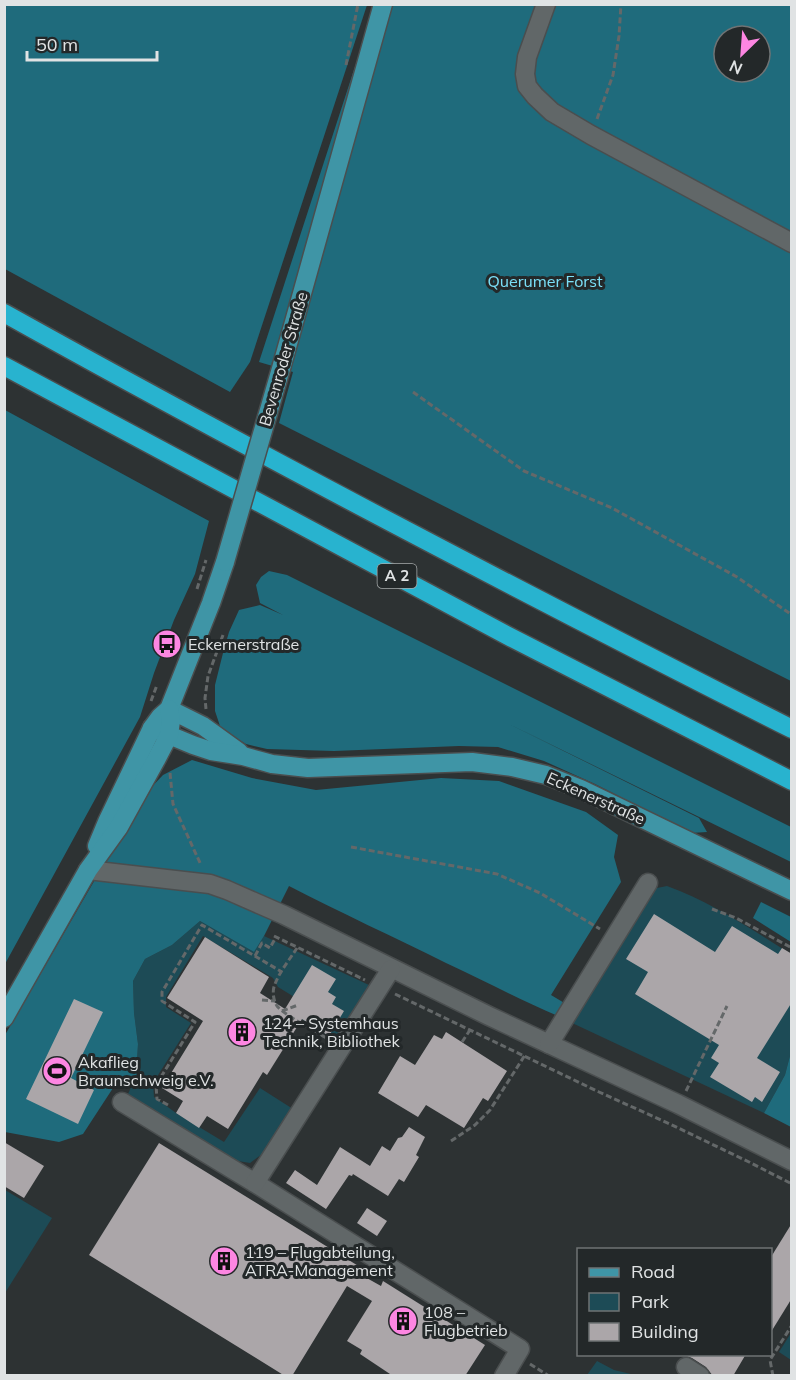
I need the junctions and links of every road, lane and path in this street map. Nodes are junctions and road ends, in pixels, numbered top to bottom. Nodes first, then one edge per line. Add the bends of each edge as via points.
1 (382, 4) edge
2 (546, 4) edge
3 (621, 4) edge
4 (591, 135) junction
5 (792, 243) edge
6 (4, 313) edge
7 (4, 366) edge
8 (413, 392) dead end
9 (792, 615) edge
10 (224, 634) dead end
11 (169, 709) junction
12 (206, 714) dead end
13 (792, 729) edge
14 (160, 731) junction
15 (243, 756) junction
16 (169, 767) dead end
17 (792, 781) edge
18 (351, 847) dead end
19 (88, 870) junction
20 (648, 883) dead end
21 (210, 884) junction
22 (792, 891) edge
23 (712, 909) dead end
24 (615, 938) junction
25 (297, 948) junction
26 (792, 948) edge
27 (255, 956) junction
28 (391, 969) junction
29 (282, 972) junction
30 (380, 986) junction
31 (262, 1000) dead end
32 (274, 1000) junction
33 (298, 1005) dead end
34 (727, 1006) dead end
35 (282, 1011) junction
36 (4, 1018) edge
37 (470, 1030) junction
38 (542, 1041) junction
39 (462, 1042) dead end
40 (342, 1047) junction
41 (524, 1056) junction
42 (122, 1102) dead end
43 (678, 1104) junction
44 (168, 1105) dead end
45 (451, 1142) dead end
46 (792, 1161) edge
47 (255, 1183) junction
48 (792, 1184) edge
49 (792, 1325) edge
50 (504, 1376) edge
51 (773, 1376) edge

1 - 11 main road, Bevenroder Straße, bridge via 225,562
2 - 4 lane via 527,57 528,86 552,112
3 - 4 path via 613,75
4 - 5 lane
6 - 13 highway, A 2 via 297,474
7 - 17 highway, A 2 via 512,638
8 - 9 path via 524,471 612,508 737,578
10 - 12 path via 208,676
11 - 14 main road via 160,717
11 - 15 main road, Eckenerstraße via 203,726
14 - 15 main road, Eckenerstraße via 211,751
14 - 19 main road via 107,822
15 - 22 main road, Eckenerstraße via 308,768 472,762 535,772 581,789
16 - 21 path via 173,804
18 - 24 path via 496,874 540,893
19 - 21 lane
19 - 36 main road
20 - 24 lane
21 - 28 lane via 274,910
23 - 26 path
24 - 38 lane
25 - 27 path via 275,936 270,948 262,943
25 - 29 path
25 - 30 path
27 - 29 path
27 - 44 path via 202,925 162,992 162,1001 195,1022 156,1085 157,1099
28 - 30 lane
28 - 38 lane
29 - 32 path via 273,986
30 - 37 path
30 - 40 lane
31 - 32 path
32 - 35 path
33 - 35 path
34 - 43 path
35 - 40 path
37 - 39 path
37 - 41 path
38 - 41 path
38 - 43 lane
40 - 47 lane
41 - 45 path via 490,1110
41 - 48 path
42 - 47 lane
43 - 46 lane
47 - 50 lane via 520,1349
49 - 51 path via 770,1360

